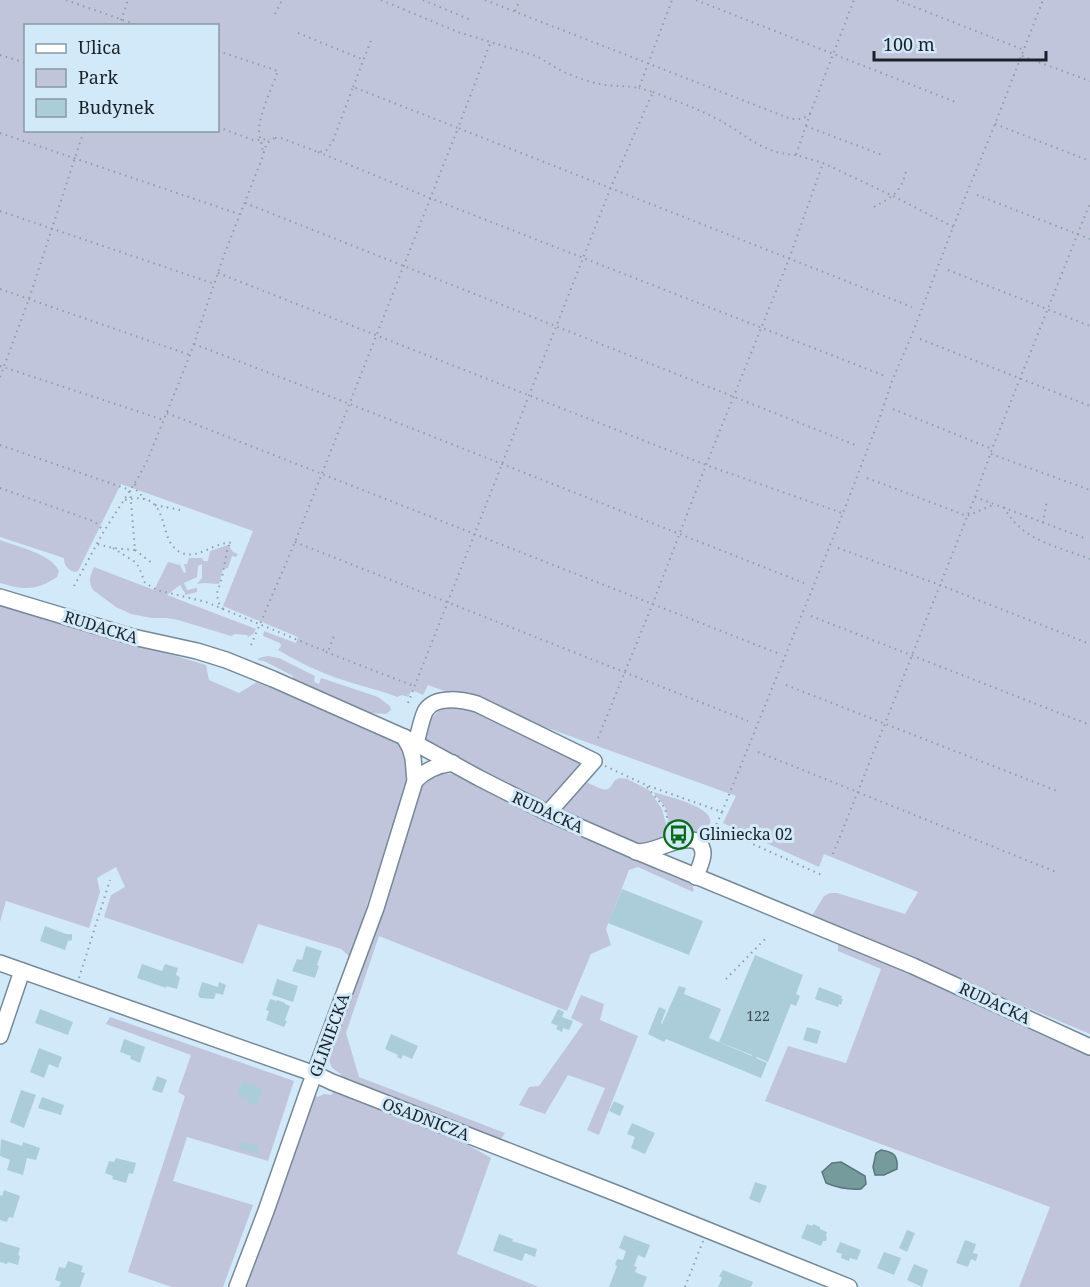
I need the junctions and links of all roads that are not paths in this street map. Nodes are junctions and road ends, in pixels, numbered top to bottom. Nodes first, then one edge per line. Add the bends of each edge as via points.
1 (0, 597) edge
2 (410, 740) junction
3 (453, 763) junction
4 (415, 781) junction
5 (548, 813) junction
6 (635, 851) junction
7 (696, 877) junction
8 (0, 963) edge
9 (22, 971) junction
10 (0, 1036) edge
11 (1090, 1047) edge
12 (315, 1074) junction
13 (237, 1287) edge
14 (849, 1287) edge

1 - 2 street, RUDACKA via 226,660
2 - 3 street, RUDACKA
2 - 4 street, GLINIECKA
2 - 5 street via 426,709 435,702 467,701 594,761
3 - 4 street via 431,769
3 - 5 street, RUDACKA
4 - 12 street, GLINIECKA via 376,908
5 - 6 street, RUDACKA
6 - 7 street, RUDACKA
6 - 7 street via 694,840 704,853
7 - 11 street, RUDACKA via 913,966
8 - 9 street, OSADNICZA
9 - 10 street
9 - 12 street, OSADNICZA
12 - 13 street, GLINIECKA
12 - 14 street, OSADNICZA

